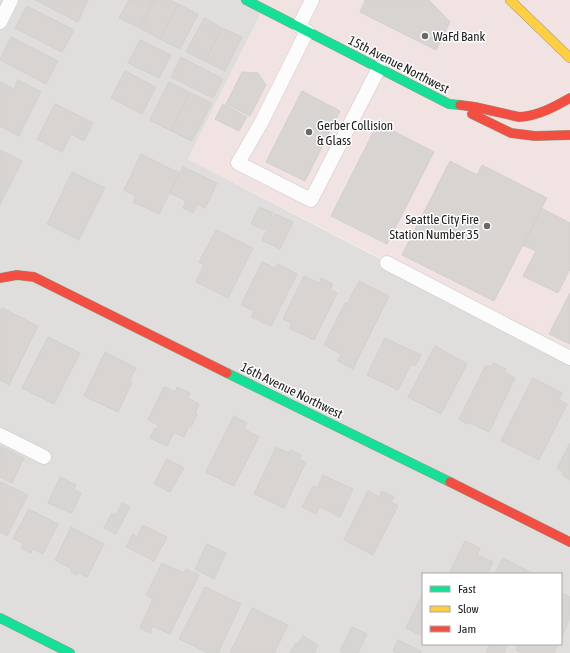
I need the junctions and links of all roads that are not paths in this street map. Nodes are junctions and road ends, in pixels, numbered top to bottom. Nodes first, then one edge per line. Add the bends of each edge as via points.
1 (11, 0) edge
2 (246, 0) edge
3 (312, 0) edge
4 (510, 0) edge
5 (0, 22) edge
6 (303, 29) junction
7 (570, 58) edge
8 (379, 68) junction
9 (570, 98) edge
10 (449, 104) junction
11 (570, 135) edge
12 (387, 263) dead end
13 (0, 278) edge
14 (570, 358) edge
15 (0, 435) edge
16 (44, 457) dead end
17 (570, 542) edge
18 (0, 618) edge
19 (70, 653) edge

1 - 5 lane
2 - 6 street, 15th Avenue Northwest
3 - 6 lane
4 - 7 street
6 - 8 street, 15th Avenue Northwest
6 - 8 lane via 261,123 238,163 311,200
8 - 10 street, 15th Avenue Northwest
9 - 10 street, 15th Avenue Northwest via 543,112 525,117
10 - 11 street via 511,133 536,136
12 - 14 lane
13 - 17 street, 16th Avenue Northwest via 20,274 34,277
15 - 16 lane
18 - 19 street

